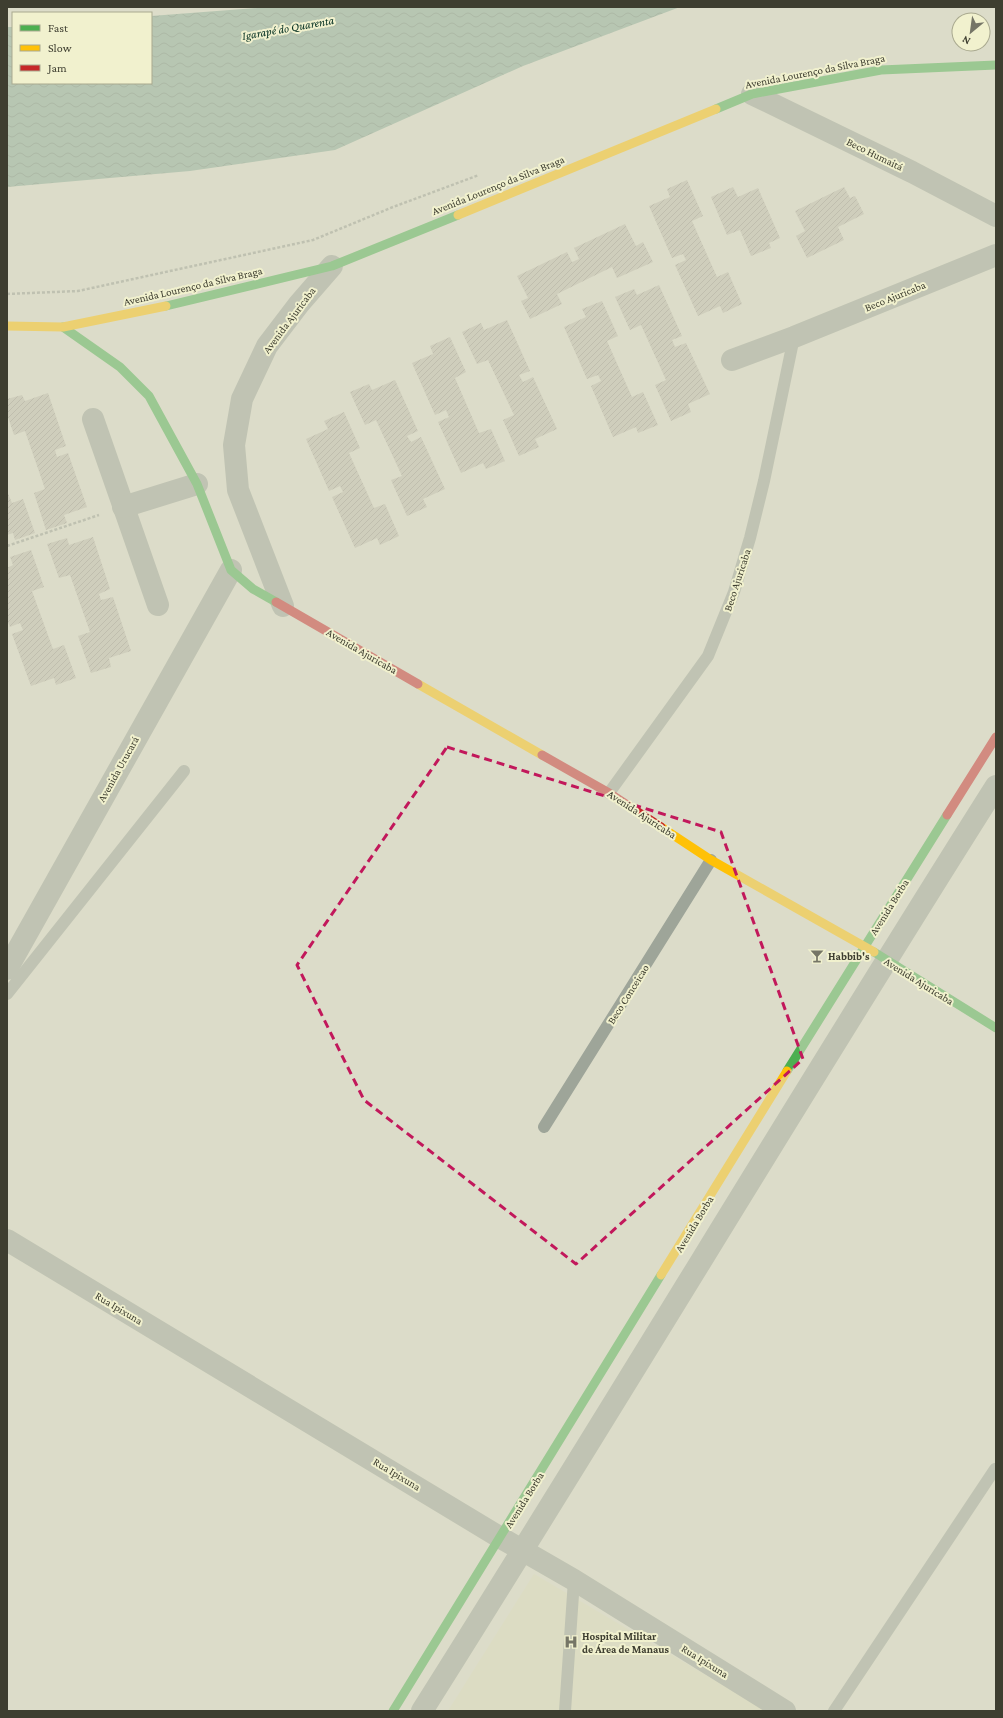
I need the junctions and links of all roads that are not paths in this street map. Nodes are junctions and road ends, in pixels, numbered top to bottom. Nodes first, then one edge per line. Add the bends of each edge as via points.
1 (996, 64) edge
2 (752, 94) junction
3 (996, 216) edge
4 (996, 255) edge
5 (332, 266) junction
6 (7, 326) edge
7 (63, 327) junction
8 (794, 337) junction
9 (732, 360) dead end
10 (94, 419) dead end
11 (197, 484) junction
12 (124, 507) junction
13 (231, 570) junction
14 (158, 605) dead end
15 (283, 606) junction
16 (996, 737) edge
17 (184, 771) dead end
18 (996, 786) edge
19 (609, 792) junction
20 (711, 860) junction
21 (864, 946) junction
22 (885, 960) junction
23 (7, 969) edge
24 (7, 994) edge
25 (996, 1028) edge
26 (544, 1127) dead end
27 (7, 1240) edge
28 (995, 1469) dead end
29 (501, 1538) junction
30 (524, 1551) junction
31 (574, 1580) junction
32 (773, 1708) edge
33 (393, 1711) edge
34 (422, 1711) edge
35 (565, 1711) edge
36 (834, 1711) edge

1 - 2 street, Avenida Lourenço da Silva Braga via 881,70
2 - 3 street, Beco Humaitá
2 - 5 street, Avenida Lourenço da Silva Braga
4 - 8 street, Beco Ajuricaba
5 - 7 street, Avenida Lourenço da Silva Braga via 171,305
5 - 15 street, Avenida Ajuricaba via 267,346 242,398 234,445 238,490
6 - 7 street, Avenida Lourenço da Silva Braga
7 - 11 street, Avenida Ajuricaba via 120,367 149,396
8 - 9 street, Beco Ajuricaba
8 - 19 lane, Beco Ajuricaba via 750,538 734,592 708,656
10 - 12 street
11 - 12 street
11 - 13 street, Avenida Ajuricaba
12 - 14 street
13 - 15 street, Avenida Ajuricaba via 253,589
13 - 23 street, Avenida Urucará
15 - 19 street, Avenida Ajuricaba
16 - 21 street, Avenida Borba
17 - 24 lane
18 - 22 street
19 - 20 street, Avenida Ajuricaba
20 - 21 street, Avenida Ajuricaba
20 - 26 lane, Beco Conceicao
21 - 22 street, Avenida Ajuricaba
21 - 29 street, Avenida Borba
22 - 25 street, Avenida Ajuricaba
22 - 30 street
27 - 29 street, Rua Ipixuna
28 - 36 lane
29 - 30 street, Rua Ipixuna
29 - 33 street, Avenida Borba
30 - 31 street, Rua Ipixuna
30 - 34 street
31 - 32 street, Rua Ipixuna
31 - 35 lane

